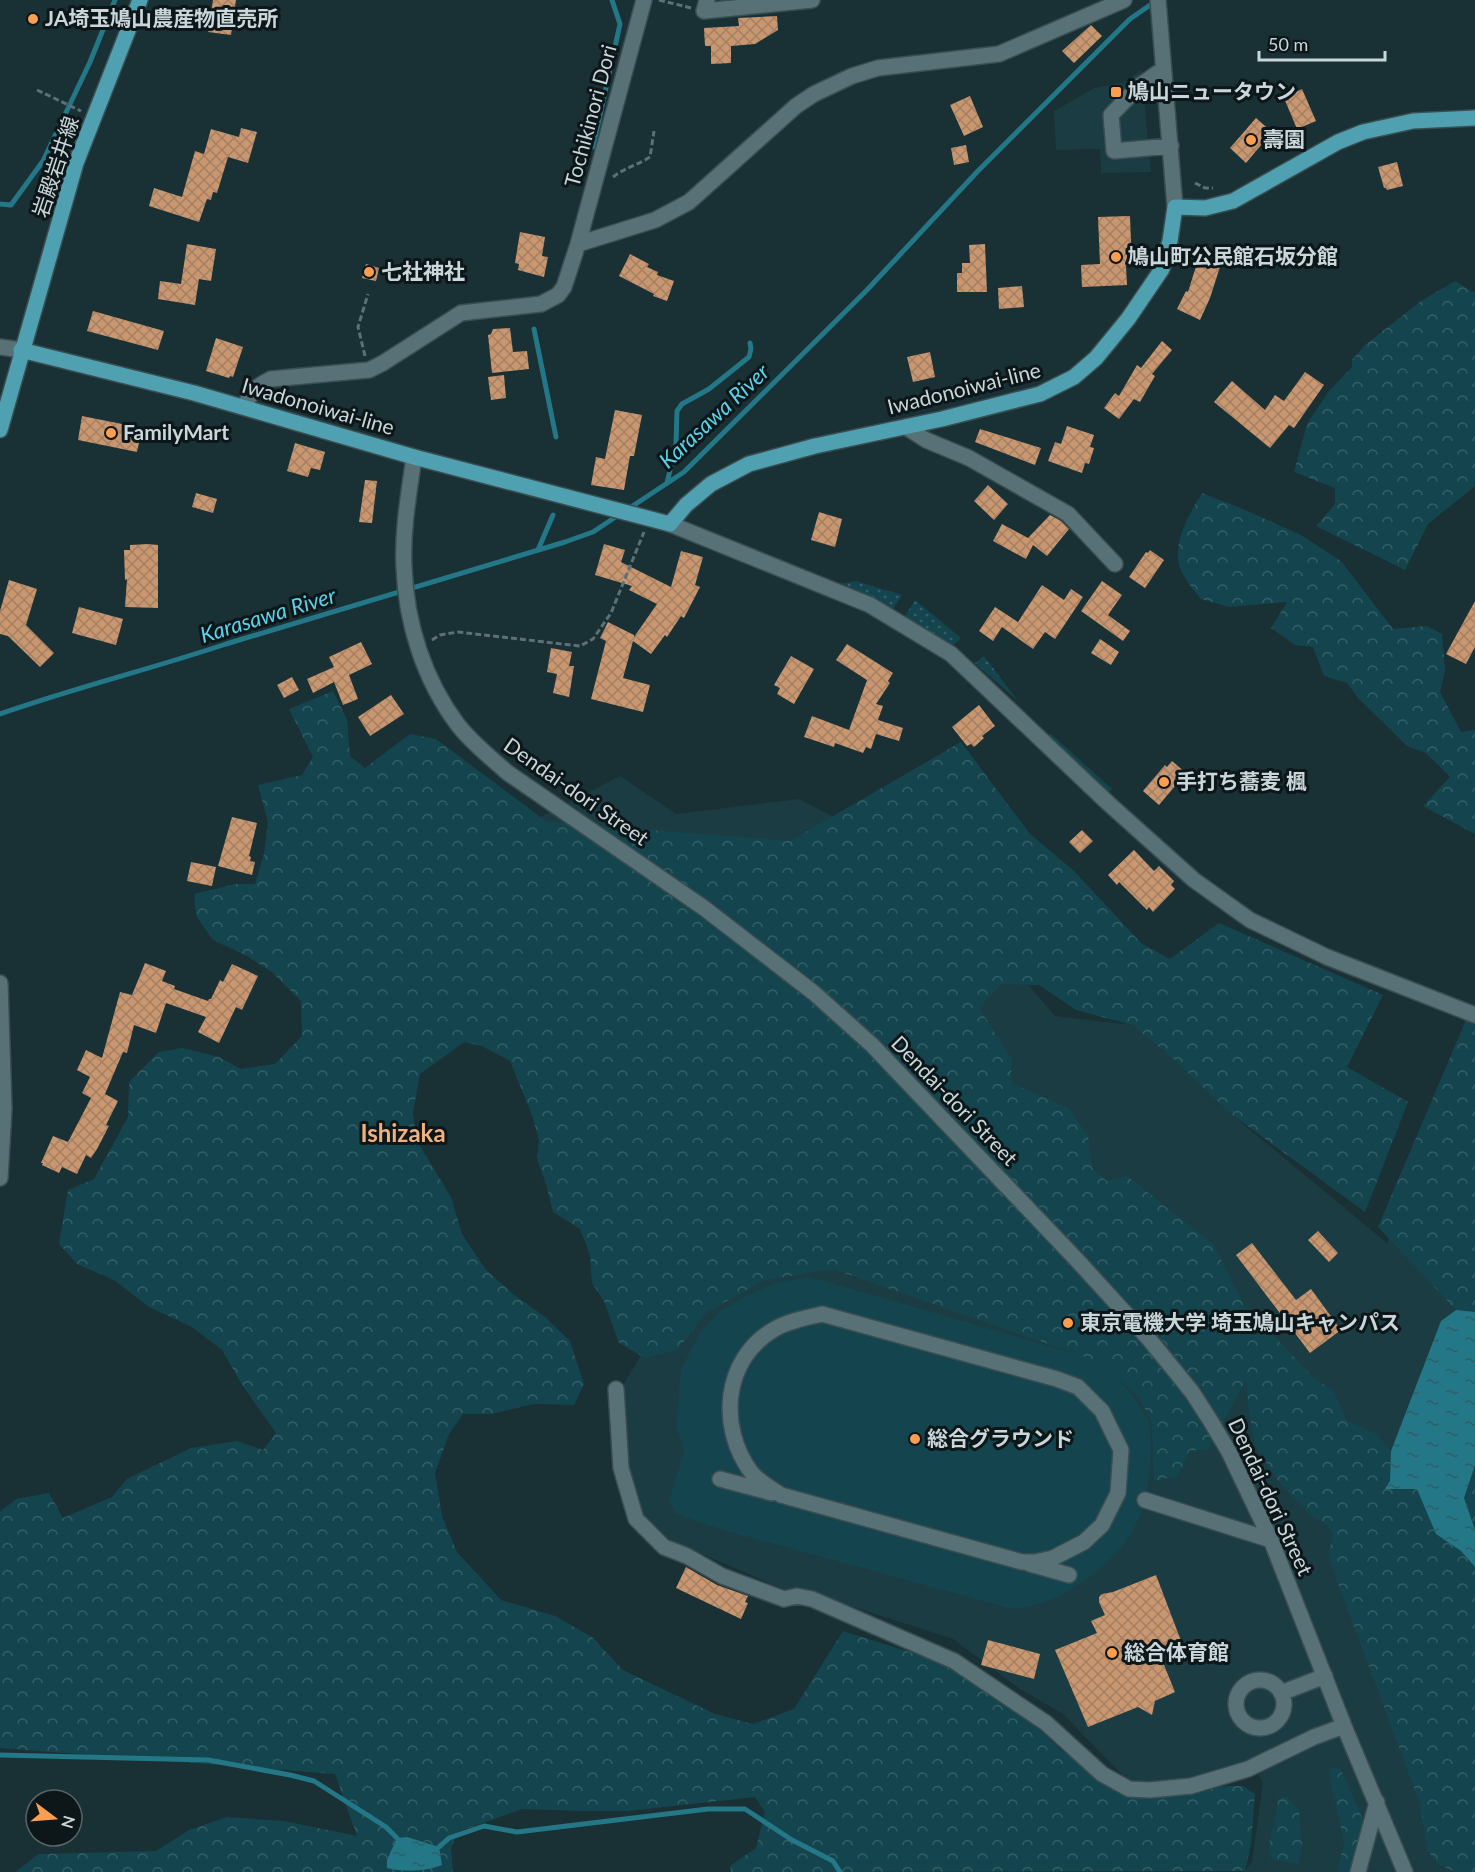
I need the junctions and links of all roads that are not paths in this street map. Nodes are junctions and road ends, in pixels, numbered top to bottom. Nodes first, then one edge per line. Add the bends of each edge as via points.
1 (140, 0) edge
2 (644, 0) edge
3 (812, 0) edge
4 (1124, 0) edge
5 (1158, 0) edge
6 (790, 1) edge
7 (705, 6) edge
8 (1163, 69) junction
9 (1475, 118) edge
10 (1171, 146) junction
11 (1175, 207) junction
12 (578, 244) junction
13 (0, 347) edge
14 (21, 350) junction
15 (244, 407) junction
16 (906, 427) junction
17 (0, 430) edge
18 (414, 457) junction
19 (670, 524) junction
20 (1115, 564) dead end
21 (0, 983) edge
22 (1475, 1015) edge
23 (0, 1178) edge
24 (616, 1389) dead end
25 (720, 1479) dead end
26 (781, 1495) junction
27 (1145, 1500) dead end
28 (1271, 1540) junction
29 (1022, 1562) junction
30 (1069, 1575) dead end
31 (1325, 1676) junction
32 (1281, 1693) dead end
33 (1344, 1726) junction
34 (1377, 1802) junction
35 (1358, 1872) edge
36 (1405, 1872) edge

1 - 14 main road, 岩殿岩井線 via 76,163
2 - 12 street, Tochikinori Dori
3 - 6 street
4 - 12 street via 999,54 878,68 852,75 796,106 689,202 654,220
5 - 8 street
6 - 7 street
8 - 10 street
8 - 10 street via 1139,86 1111,116 1114,151
9 - 11 main road via 1413,121 1364,132 1338,142 1233,201 1205,208
10 - 11 street
11 - 16 main road, Iwadonoiwai-line via 1162,269 1128,319 1085,368 1040,394
12 - 15 street, Tochikinori Dori via 564,287 541,304 461,313 369,370 271,379 257,386
13 - 14 street
14 - 15 main road, Iwadonoiwai-line
14 - 17 main road, 岩殿岩井線
15 - 18 main road, Iwadonoiwai-line
16 - 19 main road, Iwadonoiwai-line via 749,464 711,484
16 - 20 street via 1068,514
18 - 19 main road, Iwadonoiwai-line
18 - 28 street, Dendai-dori Street via 404,566 408,609 436,691 459,726 482,750 539,795 704,908 814,993 872,1045 1149,1339 1192,1392 1229,1452
19 - 22 street via 870,605 951,654 1194,880 1250,920 1327,957
21 - 23 street via 4,1109
24 - 33 street via 621,1468 636,1519 664,1547 760,1591 784,1599 812,1599 954,1661 1046,1722 1102,1774 1129,1789 1191,1786 1248,1769
25 - 26 street
26 - 29 street
26 - 29 street via 752,1474 734,1439 730,1419 729,1395 739,1369 756,1342 774,1329 822,1314 1057,1379 1078,1388 1102,1411 1121,1450 1118,1494 1102,1525 1084,1542 1053,1558
27 - 28 street
28 - 31 street, Dendai-dori Street
29 - 30 street
31 - 32 street
31 - 33 street, Dendai-dori Street
33 - 34 street, Dendai-dori Street
34 - 35 street
34 - 36 street, Dendai-dori Street

